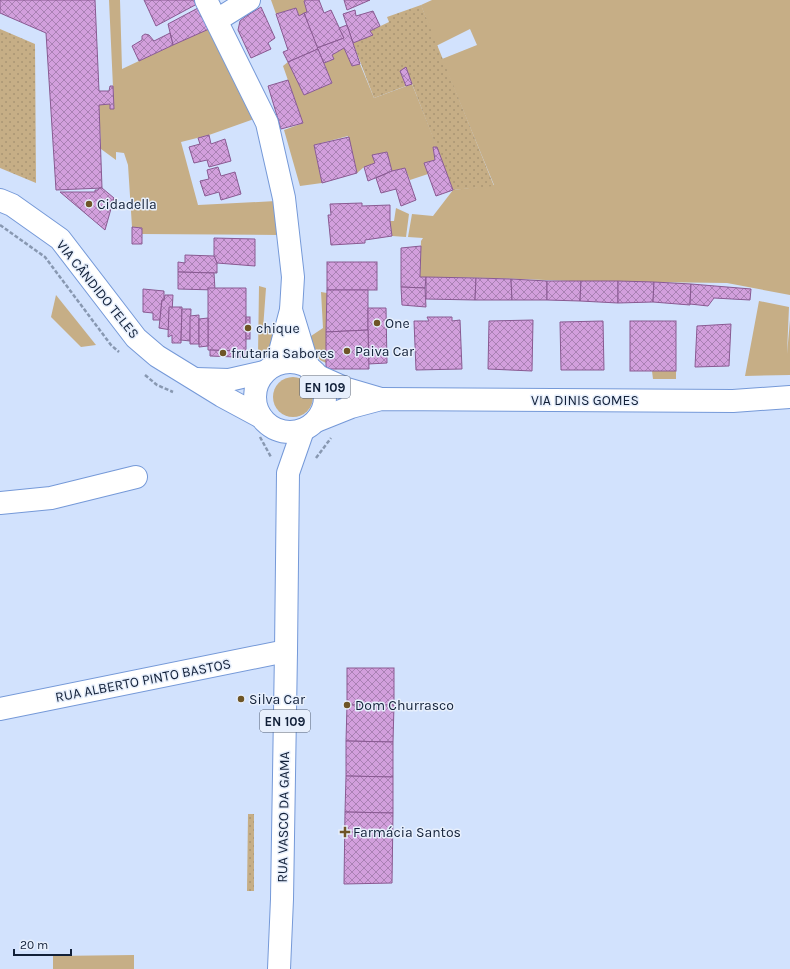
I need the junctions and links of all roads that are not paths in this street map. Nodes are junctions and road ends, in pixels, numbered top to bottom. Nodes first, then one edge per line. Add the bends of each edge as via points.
1 (206, 0) edge
2 (249, 0) edge
3 (217, 20) junction
4 (0, 200) edge
5 (291, 310) junction
6 (271, 368) junction
7 (314, 371) junction
8 (196, 379) junction
9 (790, 397) edge
10 (381, 399) junction
11 (267, 422) junction
12 (310, 425) junction
13 (288, 473) junction
14 (136, 477) dead end
15 (0, 503) edge
16 (286, 651) junction
17 (0, 709) edge
18 (279, 969) edge

1 - 3 main road, EN 109
2 - 3 main road
3 - 5 main road, EN 109 via 267,123 284,198 293,277
4 - 8 main road, VIA CÂNDIDO TELES via 12,205 60,239 136,338 157,356
5 - 6 main road, EN 109
5 - 7 main road, EN 109
6 - 7 main road, EN 109 via 288,361 298,362
6 - 8 main road via 229,380
6 - 11 main road, EN 109 via 258,383 255,394 256,406
7 - 10 main road, VIA DINIS GOMES via 346,389
7 - 12 main road, EN 109 via 325,387 326,400 323,411
8 - 11 main road, VIA CÂNDIDO TELES
9 - 10 main road, VIA DINIS GOMES via 733,401
10 - 12 main road, VIA DINIS GOMES via 351,407
11 - 12 main road via 282,432 293,432
11 - 13 main road, RUA VASCO DA GAMA / EN 109
12 - 13 main road, RUA VASCO DA GAMA / EN 109
13 - 16 main road, RUA VASCO DA GAMA / EN 109
14 - 15 main road via 51,498
16 - 17 main road, RUA ALBERTO PINTO BASTOS
16 - 18 main road, RUA VASCO DA GAMA / EN 109

